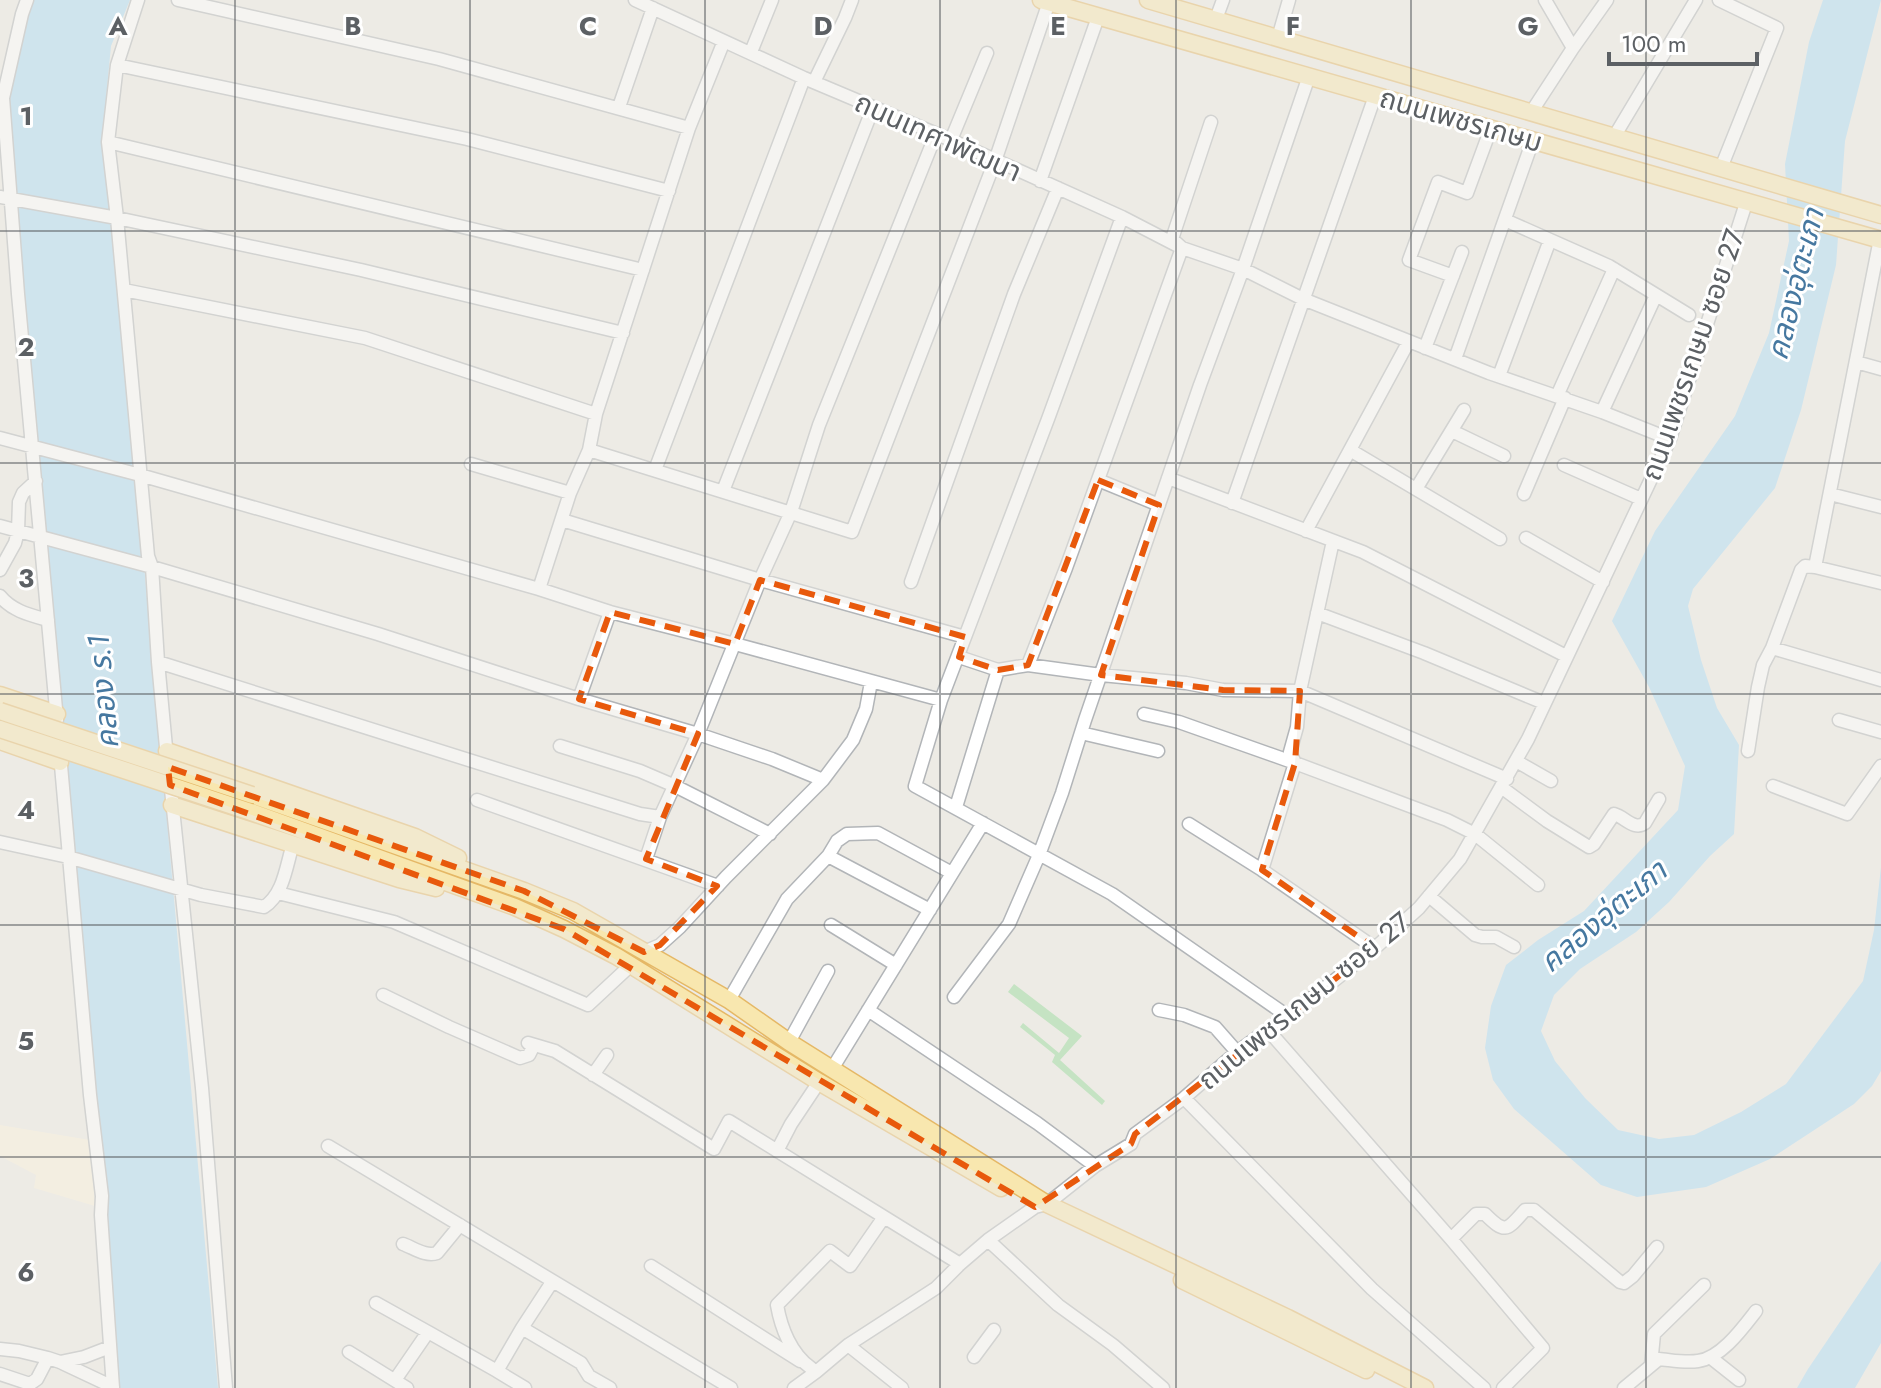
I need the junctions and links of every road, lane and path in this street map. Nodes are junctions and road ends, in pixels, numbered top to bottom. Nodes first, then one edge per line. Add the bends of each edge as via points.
1 (27, 0) edge
2 (138, 0) edge
3 (178, 0) edge
4 (635, 0) edge
5 (772, 0) edge
6 (852, 0) edge
7 (1148, 0) edge
8 (1223, 0) edge
9 (1289, 0) edge
10 (1545, 0) edge
11 (1607, 0) edge
12 (1696, 0) edge
13 (1719, 0) edge
14 (1045, 1) edge
15 (653, 8) junction
16 (1098, 17) junction
17 (1216, 19) junction
18 (1278, 38) junction
19 (724, 41) junction
20 (1573, 48) junction
21 (751, 52) junction
22 (987, 53) dead end
23 (1366, 63) junction
24 (117, 65) junction
25 (1408, 75) junction
26 (1309, 76) junction
27 (809, 80) junction
28 (1356, 90) junction
29 (1375, 96) junction
30 (1399, 103) junction
31 (619, 107) junction
32 (873, 108) junction
33 (1532, 111) junction
34 (2, 122) edge
35 (1211, 122) dead end
36 (689, 128) junction
37 (1491, 128) junction
38 (936, 134) junction
39 (1614, 137) junction
40 (951, 140) junction
41 (1533, 140) junction
42 (108, 142) junction
43 (995, 161) junction
44 (1721, 168) junction
45 (1040, 181) junction
46 (1058, 188) junction
47 (669, 191) junction
48 (5, 198) edge
49 (1751, 202) junction
50 (1881, 215) edge
51 (1122, 217) junction
52 (111, 218) junction
53 (1505, 220) junction
54 (1550, 240) junction
55 (1881, 240) edge
56 (1182, 248) junction
57 (1462, 252) dead end
58 (1243, 269) junction
59 (1614, 269) junction
60 (643, 270) junction
61 (1453, 276) junction
62 (124, 290) junction
63 (1656, 295) junction
64 (1303, 299) junction
65 (1689, 315) dead end
66 (623, 333) junction
67 (1409, 341) junction
68 (1425, 348) junction
69 (1455, 359) junction
70 (1856, 362) junction
71 (1881, 369) edge
72 (1499, 376) junction
73 (1561, 397) junction
74 (1464, 410) dead end
75 (1602, 412) junction
76 (596, 414) junction
77 (1452, 431) junction
78 (0, 438) edge
79 (1670, 439) junction
80 (37, 447) junction
81 (589, 450) junction
82 (1350, 450) junction
83 (1504, 456) dead end
84 (471, 464) dead end
85 (1564, 465) dead end
86 (655, 470) junction
87 (136, 474) junction
88 (1168, 478) junction
89 (1098, 480) junction
90 (36, 481) junction
91 (1416, 489) junction
92 (723, 491) junction
93 (570, 493) junction
94 (1524, 494) dead end
95 (1830, 494) junction
96 (1641, 499) junction
97 (1232, 503) junction
98 (1159, 505) junction
99 (1881, 507) edge
100 (791, 512) junction
101 (562, 520) junction
102 (0, 526) edge
103 (18, 531) junction
104 (1306, 531) junction
105 (41, 538) junction
106 (1526, 538) dead end
107 (1500, 539) dead end
108 (1333, 541) junction
109 (152, 567) junction
110 (1815, 567) junction
111 (0, 570) edge
112 (760, 580) junction
113 (911, 582) dead end
114 (1603, 582) junction
115 (1881, 583) edge
116 (539, 589) junction
117 (0, 596) edge
118 (610, 612) junction
119 (1317, 613) junction
120 (48, 620) junction
121 (965, 637) junction
122 (735, 644) junction
123 (1772, 648) junction
124 (1566, 656) junction
125 (959, 657) junction
126 (158, 662) junction
127 (1028, 665) junction
128 (998, 670) junction
129 (1101, 675) junction
130 (1881, 680) edge
131 (871, 682) junction
132 (1300, 691) junction
133 (0, 695) edge
134 (579, 699) junction
135 (941, 700) junction
136 (1544, 703) junction
137 (0, 711) edge
138 (57, 714) junction
139 (1144, 714) dead end
140 (1839, 720) dead end
141 (0, 729) edge
142 (1881, 732) edge
143 (1081, 733) junction
144 (698, 734) junction
145 (0, 741) edge
146 (560, 746) dead end
147 (167, 751) junction
148 (1158, 751) dead end
149 (1748, 751) dead end
150 (1516, 761) junction
151 (60, 762) junction
152 (1295, 763) junction
153 (1881, 766) edge
154 (823, 780) junction
155 (1551, 781) dead end
156 (1504, 783) junction
157 (675, 786) junction
158 (1773, 786) dead end
159 (1659, 799) dead end
160 (477, 800) dead end
161 (252, 803) junction
162 (172, 805) junction
163 (956, 807) junction
164 (660, 817) junction
165 (983, 823) junction
166 (1189, 824) dead end
167 (770, 834) junction
168 (1475, 834) junction
169 (0, 842) edge
170 (293, 844) junction
171 (1039, 855) junction
172 (828, 856) junction
173 (68, 857) junction
174 (646, 859) junction
175 (1262, 870) junction
176 (952, 873) junction
177 (1538, 885) dead end
178 (718, 886) junction
179 (181, 889) junction
180 (524, 891) junction
181 (278, 893) junction
182 (1429, 896) junction
183 (515, 907) junction
184 (930, 910) junction
185 (831, 925) dead end
186 (1514, 947) dead end
187 (1375, 948) junction
188 (644, 952) junction
189 (631, 965) junction
190 (896, 965) junction
191 (828, 971) dead end
192 (383, 995) dead end
193 (954, 997) dead end
194 (729, 1000) junction
195 (868, 1010) junction
196 (1159, 1010) dead end
197 (1286, 1015) junction
198 (1268, 1030) junction
199 (789, 1042) junction
200 (1237, 1052) junction
201 (607, 1055) dead end
202 (832, 1069) junction
203 (593, 1075) junction
204 (819, 1082) junction
205 (1184, 1098) junction
206 (328, 1146) dead end
207 (777, 1151) junction
208 (1095, 1166) junction
209 (1041, 1206) junction
210 (884, 1217) junction
211 (460, 1225) junction
212 (1451, 1239) junction
213 (988, 1240) junction
214 (403, 1244) dead end
215 (1657, 1247) dead end
216 (960, 1264) junction
217 (651, 1266) dead end
218 (552, 1282) junction
219 (1704, 1285) dead end
220 (376, 1303) dead end
221 (1756, 1311) dead end
222 (522, 1328) junction
223 (994, 1330) dead end
224 (428, 1332) junction
225 (848, 1345) junction
226 (110, 1347) junction
227 (0, 1349) edge
228 (349, 1352) dead end
229 (974, 1357) dead end
230 (1710, 1357) junction
231 (54, 1360) junction
232 (1651, 1365) junction
233 (814, 1370) junction
234 (497, 1371) junction
235 (0, 1374) edge
236 (395, 1380) junction
237 (1739, 1380) dead end
238 (113, 1388) edge
239 (226, 1388) edge
240 (407, 1388) edge
241 (525, 1388) edge
242 (610, 1388) edge
243 (731, 1388) edge
244 (794, 1388) edge
245 (902, 1388) edge
246 (1163, 1388) edge
247 (1404, 1388) edge
248 (1425, 1388) edge
249 (1484, 1388) edge
250 (1503, 1388) edge
251 (1624, 1388) edge

1 - 34 street
2 - 24 street
3 - 31 street via 439,59
4 - 15 street, ถนนเทศาพัฒนา
5 - 21 street
6 - 27 street
7 - 17 main road, ถนนเพชรเกษม
8 - 17 street
9 - 18 street
10 - 20 street
11 - 20 street
12 - 39 street
13 - 44 street via 1777,28
14 - 16 main road, ถนนเพชรเกษม
14 - 43 street
15 - 19 street, ถนนเทศาพัฒนา
15 - 31 street
16 - 26 main road, ถนนเพชรเกษม
16 - 45 street
17 - 18 main road, ถนนเพชรเกษม
18 - 23 main road, ถนนเพชรเกษม
19 - 21 street, ถนนเทศาพัฒนา
19 - 36 street
20 - 33 street
21 - 27 street, ถนนเทศาพัฒนา
22 - 40 street
23 - 25 main road, ถนนเพชรเกษม
23 - 28 main road via 1374,75 1367,87
24 - 42 street
24 - 47 street via 467,139
25 - 30 main road via 1392,87
25 - 33 main road, ถนนเพชรเกษม
26 - 28 main road, ถนนเพชรเกษม
26 - 58 street
27 - 32 street, ถนนเทศาพัฒนา
27 - 86 street
28 - 29 main road, ถนนเพชรเกษม
29 - 30 main road, ถนนเพชรเกษม
29 - 64 street
30 - 37 main road, ถนนเพชรเกษม
31 - 36 street
32 - 38 street, ถนนเทศาพัฒนา
32 - 92 street
33 - 39 main road, ถนนเพชรเกษม
34 - 48 street
35 - 56 street via 1172,239
36 - 47 street
37 - 41 main road, ถนนเพชรเกษม
37 - 61 street via 1467,193 1438,182 1409,260
38 - 40 street, ถนนเทศาพัฒนา
38 - 100 street via 819,425
39 - 44 main road, ถนนเพชรเกษม
40 - 43 street, ถนนเทศาพัฒนา
41 - 49 main road, ถนนเพชรเกษม
41 - 53 street
42 - 52 street
42 - 60 street
43 - 45 street, ถนนเทศาพัฒนา
43 - 100 street via 852,532
44 - 50 main road, ถนนเพชรเกษม
45 - 46 street, ถนนเทศาพัฒนา
46 - 51 street, ถนนเทศาพัฒนา
46 - 113 street via 1014,294
47 - 60 street
48 - 52 street
48 - 80 street
49 - 55 main road, ถนนเพชรเกษม
49 - 79 street, ถนนเพชรเกษม ซอย 27
51 - 56 street, ถนนเทศาพัฒนา
51 - 121 street
52 - 62 street
52 - 66 street via 361,270
53 - 54 street
53 - 69 street
54 - 59 street
54 - 72 street
55 - 70 street
56 - 58 street, ถนนเทศาพัฒนา
56 - 89 street
57 - 61 street
58 - 64 street, ถนนเทศาพัฒนา
58 - 88 street
59 - 63 street
59 - 73 street
60 - 66 street
61 - 68 street
62 - 76 street via 365,338
62 - 87 street
63 - 65 street
63 - 75 street
64 - 67 street, ถนนเทศาพัฒนา
64 - 97 street
66 - 76 street
67 - 68 street, ถนนเทศาพัฒนา
67 - 82 street
68 - 69 street, ถนนเทศาพัฒนา
69 - 72 street, ถนนเทศาพัฒนา
70 - 71 street
70 - 95 street
72 - 73 street, ถนนเทศาพัฒนา
73 - 75 street, ถนนเทศาพัฒนา
73 - 94 street
74 - 77 street
75 - 79 street, ถนนเทศาพัฒนา
76 - 81 street
77 - 83 street
77 - 91 street
78 - 80 street
79 - 96 street, ถนนเพชรเกษม ซอย 27
80 - 87 street
80 - 90 street
81 - 86 street
81 - 93 street
82 - 91 street
82 - 104 street
84 - 93 street
85 - 96 street
86 - 92 street
87 - 109 street
87 - 116 street
88 - 97 street
88 - 98 street
89 - 98 street
89 - 127 street
90 - 103 street via 19,502
90 - 105 street
91 - 107 street
92 - 100 street
93 - 101 street
95 - 99 street
95 - 110 street
96 - 114 street, ถนนเพชรเกษม ซอย 27
97 - 104 street
98 - 129 street
100 - 112 street
101 - 112 street
101 - 116 street
102 - 103 street
103 - 105 street
103 - 111 street
104 - 108 street
105 - 109 street
105 - 120 street
106 - 114 street
108 - 119 street
108 - 124 street
109 - 126 street
109 - 134 street
110 - 115 street
110 - 123 street via 1801,570
112 - 121 street
112 - 122 street
114 - 124 street, ถนนเพชรเกษม ซอย 27
116 - 118 street
117 - 120 street via 21,612
118 - 122 street
118 - 134 street
119 - 132 street
119 - 136 street
120 - 138 street
121 - 125 street
122 - 131 street
122 - 144 street
123 - 130 street
123 - 149 street via 1763,665
124 - 136 street, ถนนเพชรเกษม ซอย 27
125 - 128 street
125 - 135 street
126 - 147 street
126 - 164 street
127 - 128 street
127 - 129 street
128 - 163 street
129 - 132 street via 1223,690
129 - 143 street
131 - 135 street
131 - 154 street via 853,740
132 - 152 street via 1290,752
132 - 156 street
133 - 138 main road
134 - 144 street
135 - 163 street via 915,786
136 - 150 street, ถนนเพชรเกษม ซอย 27
137 - 161 main road, bridge
138 - 151 street
139 - 152 street
140 - 142 street
141 - 161 main road, bridge
143 - 148 street
143 - 171 street
144 - 154 street
144 - 157 street
145 - 151 main road
146 - 157 street
147 - 162 street
147 - 180 main road via 415,837
150 - 155 street
150 - 156 street, ถนนเพชรเกษม ซอย 27
151 - 173 street
152 - 168 street
152 - 175 street
153 - 158 street via 1847,814
154 - 167 street
156 - 159 street via 1547,821 1589,847 1614,814 1641,826
156 - 168 street, ถนนเพชรเกษม ซอย 27
157 - 164 street
157 - 167 street
160 - 174 street
161 - 180 main road
161 - 183 main road
162 - 170 main road
162 - 179 street
163 - 165 street
164 - 174 street
165 - 171 street
165 - 176 street
166 - 175 street
167 - 178 street
168 - 177 street
168 - 182 street, ถนนเพชรเกษม ซอย 27
169 - 173 street
170 - 181 street
170 - 183 main road via 399,879
171 - 193 street via 1009,924
171 - 197 street via 1112,894
172 - 176 street via 847,834 878,833
172 - 184 street
172 - 194 street via 787,899
173 - 179 street
173 - 226 street via 102,1196
174 - 178 street
175 - 187 street
176 - 184 street
178 - 188 street via 660,945
179 - 181 street via 264,907
179 - 239 street
180 - 188 main road via 573,911
181 - 189 street via 394,922 588,1005
182 - 186 street via 1475,935 1496,937
182 - 187 street, ถนนเพชรเกษม ซอย 27
183 - 189 main road
184 - 190 street
185 - 190 street
187 - 197 street, ถนนเพชรเกษม ซอย 27
188 - 194 main road
189 - 204 main road
190 - 195 street
191 - 199 street
192 - 203 street via 520,1058 529,1055 531,1044 555,1051
194 - 199 main road
195 - 202 street
195 - 208 street
196 - 200 street via 1215,1027
197 - 198 street, ถนนเพชรเกษม ซอย 27
198 - 200 street, ถนนเพชรเกษม ซอย 27
198 - 212 street
199 - 202 main road
200 - 205 street, ถนนเพชรเกษม ซอย 27
201 - 203 street
202 - 209 main road
203 - 207 street via 714,1149 729,1121
204 - 207 street
204 - 209 main road
205 - 208 street, ถนนเพชรเกษม ซอย 27 via 1135,1134 1131,1144
205 - 249 street via 1372,1289
206 - 211 street
207 - 210 street
208 - 209 street, ถนนเพชรเกษม ซอย 27
209 - 213 street, ถนนเพชรเกษม ซอย 27
209 - 247 main road
209 - 248 main road via 1288,1318
210 - 216 street
210 - 233 street via 850,1266 830,1251 777,1305 782,1330
211 - 214 street via 437,1253
211 - 218 street
212 - 215 street via 1476,1214 1485,1214 1504,1229 1525,1210 1534,1210 1624,1283
212 - 250 street via 1543,1348
213 - 216 street, ถนนเพชรเกษม ซอย 27
213 - 246 street via 1058,1305
216 - 225 street, ถนนเพชรเกษม ซอย 27 via 936,1288
217 - 233 street
218 - 222 street
218 - 243 street
219 - 232 street via 1654,1334
220 - 224 street
221 - 230 street via 1735,1338
222 - 234 street
222 - 242 street via 581,1363 589,1376
223 - 229 street
224 - 234 street
224 - 236 street
225 - 233 street, ถนนเพชรเกษม ซอย 27
225 - 245 street
226 - 231 street
226 - 238 street
227 - 231 street
228 - 236 street
230 - 232 street via 1659,1359
230 - 237 street
231 - 235 street via 30,1384
231 - 238 street
232 - 251 street
233 - 244 street, ถนนเพชรเกษม ซอย 27
234 - 241 street
236 - 240 street

